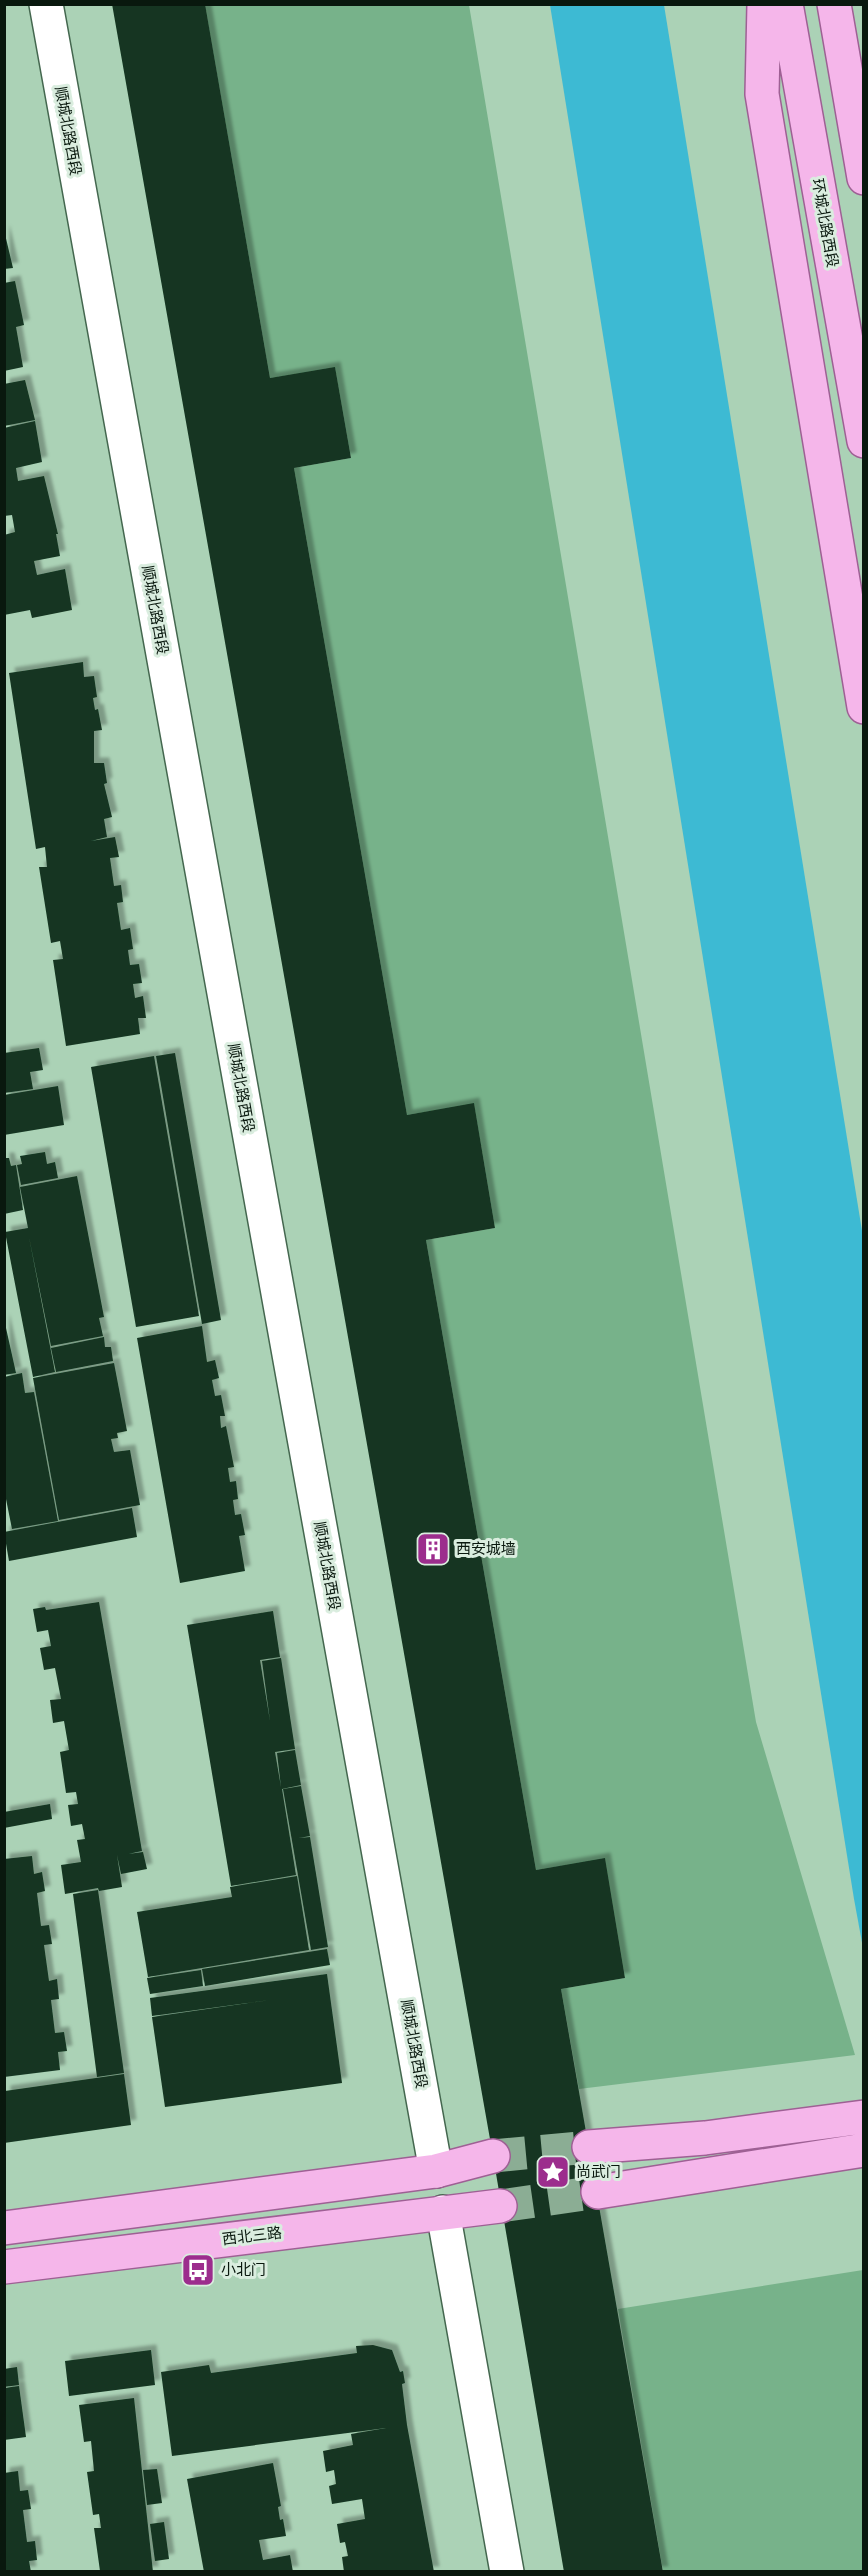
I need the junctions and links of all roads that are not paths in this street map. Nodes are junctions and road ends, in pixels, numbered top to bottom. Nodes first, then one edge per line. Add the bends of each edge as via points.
1 (46, 4) edge
2 (746, 4) edge
3 (764, 4) edge
4 (770, 4) edge
5 (786, 4) edge
6 (834, 4) edge
7 (800, 84) junction
8 (762, 94) junction
9 (864, 178) edge
10 (864, 441) edge
11 (864, 707) edge
12 (856, 2118) edge
13 (589, 2147) tunnel mouth
14 (858, 2151) edge
15 (493, 2156) tunnel mouth
16 (436, 2171) junction
17 (598, 2192) tunnel mouth
18 (500, 2206) tunnel mouth
19 (443, 2212) junction
20 (4, 2228) edge
21 (4, 2267) edge
22 (507, 2571) edge

1 - 16 street, 顺城北路西段
2 - 8 street
3 - 8 main road
4 - 7 street
5 - 7 main road, 环城北路西段
6 - 9 main road
7 - 10 main road, 环城北路西段
8 - 11 main road
12 - 13 main road via 705,2138
14 - 17 main road
15 - 16 main road
16 - 20 main road
18 - 19 main road, 西北三路
19 - 21 main road, 西北三路
19 - 22 street

